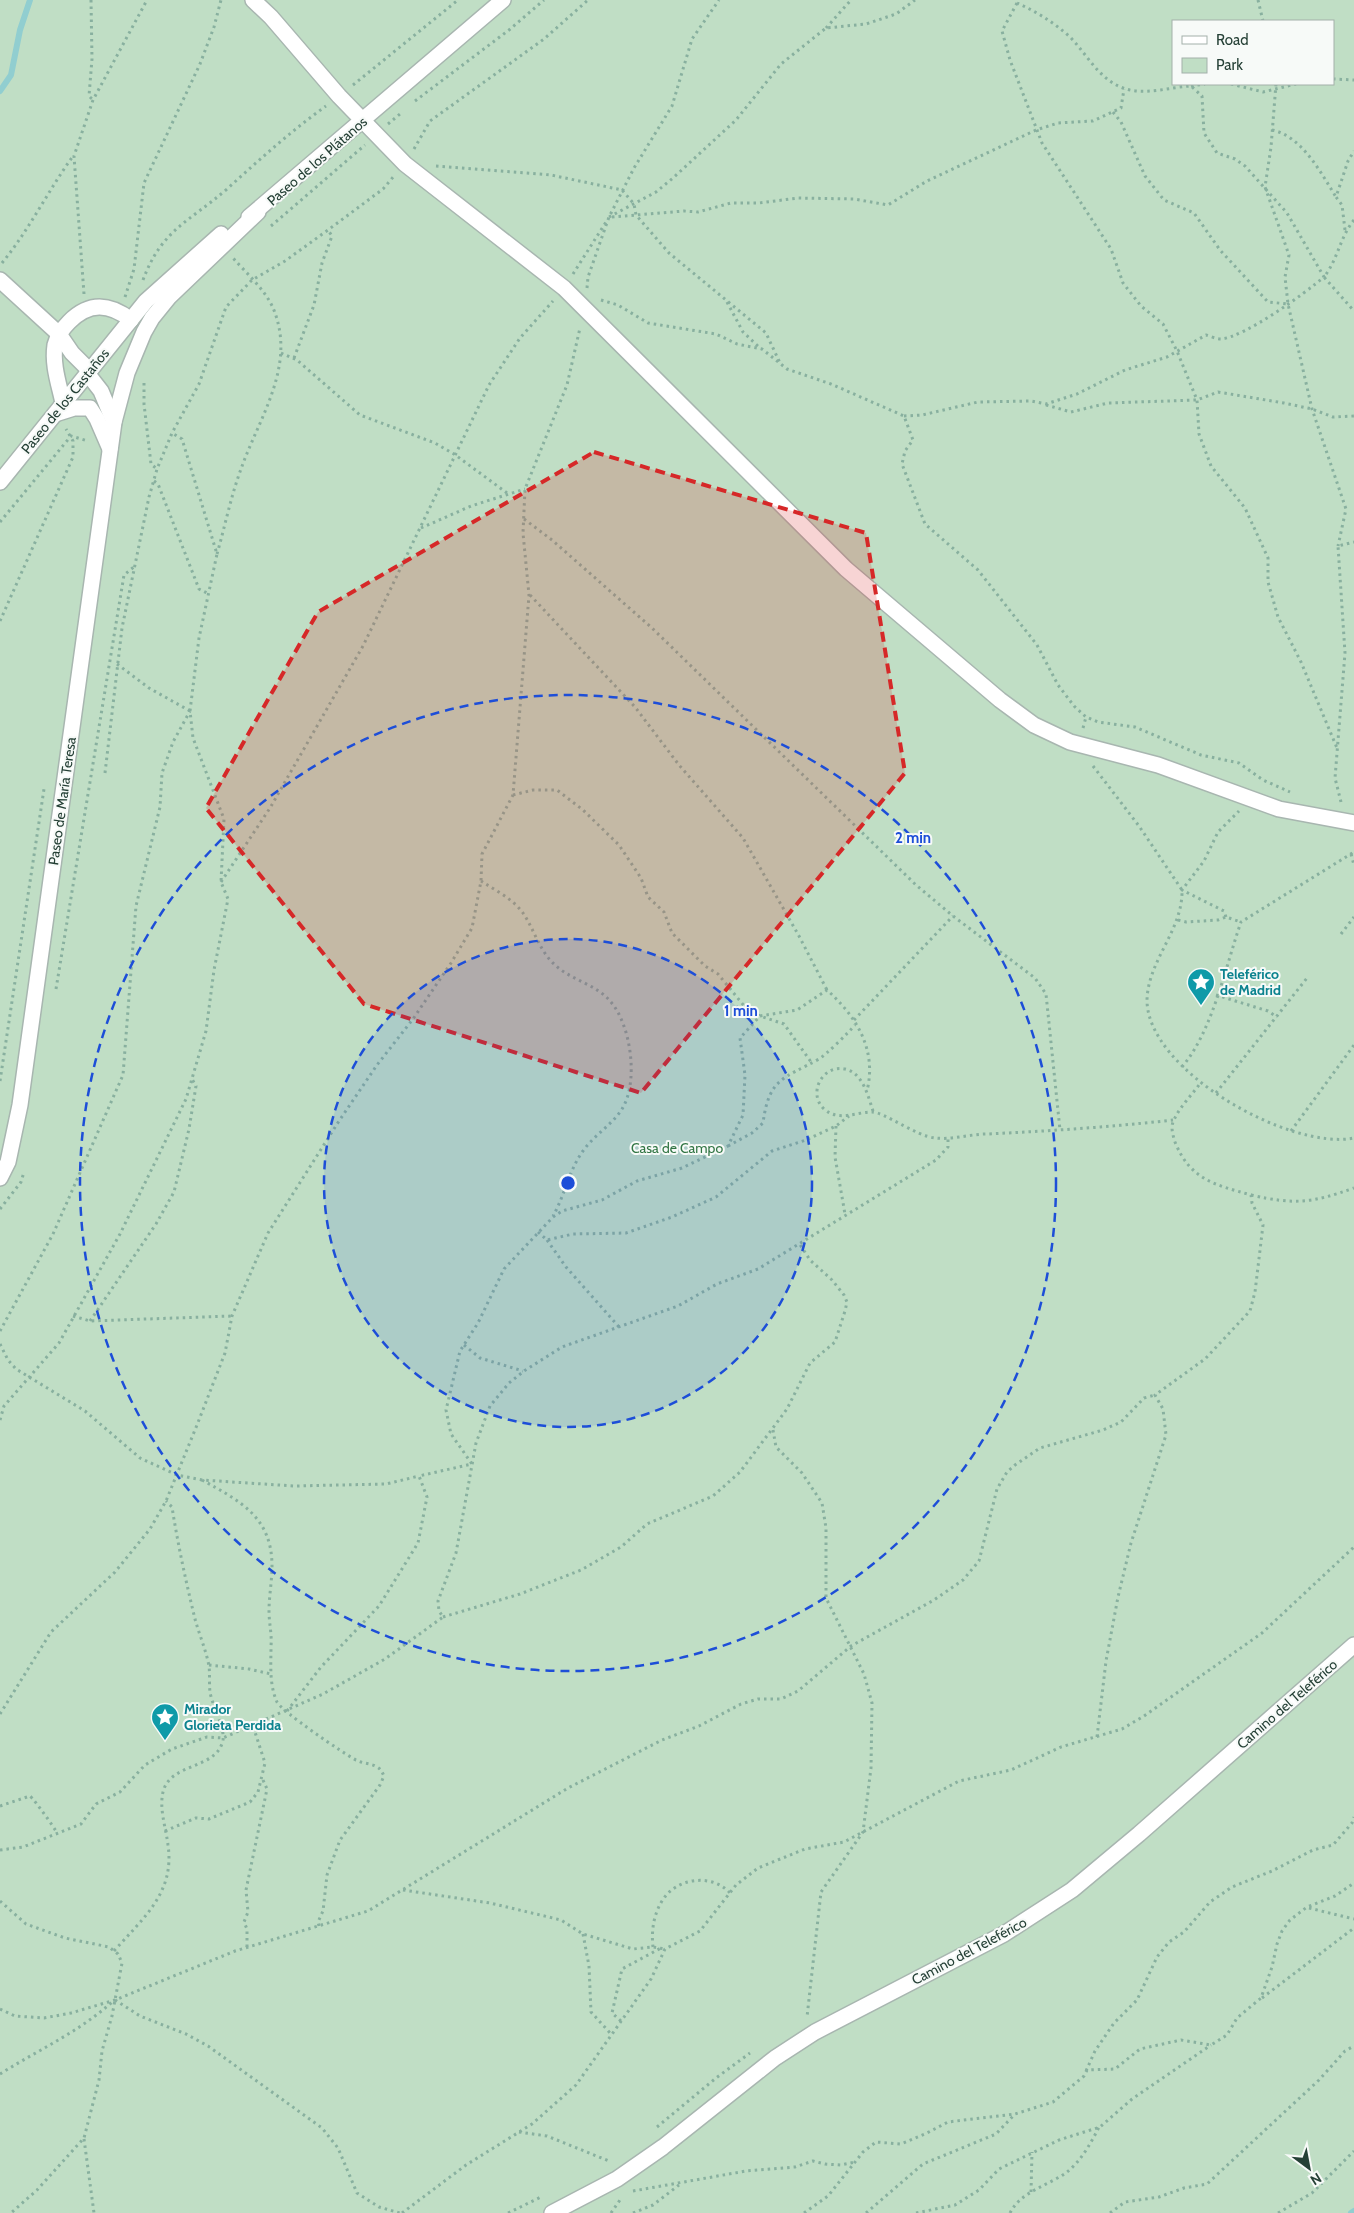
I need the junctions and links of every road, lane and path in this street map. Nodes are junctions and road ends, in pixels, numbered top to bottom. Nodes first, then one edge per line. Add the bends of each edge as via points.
1 (91, 0) edge
2 (146, 0) edge
3 (221, 0) edge
4 (253, 0) edge
5 (265, 0) edge
6 (458, 0) edge
7 (504, 0) edge
8 (588, 0) edge
9 (719, 0) edge
10 (851, 0) edge
11 (915, 0) edge
12 (1258, 0) edge
13 (1016, 1) edge
14 (271, 17) junction
15 (1263, 20) edge
16 (826, 28) junction
17 (1334, 79) edge
18 (1354, 80) edge
19 (1198, 85) edge
20 (1235, 85) edge
21 (1276, 85) edge
22 (1293, 85) edge
23 (1191, 86) junction
24 (1124, 88) junction
25 (1276, 90) junction
26 (339, 96) junction
27 (93, 100) junction
28 (1113, 112) junction
29 (363, 121) junction
30 (1036, 130) junction
31 (1272, 130) junction
32 (1354, 151) edge
33 (74, 156) junction
34 (405, 164) junction
35 (434, 166) dead end
36 (1265, 188) junction
37 (622, 190) junction
38 (1336, 197) junction
39 (634, 204) junction
40 (258, 212) junction
41 (636, 215) junction
42 (609, 217) junction
43 (1354, 220) edge
44 (328, 230) junction
45 (1345, 230) junction
46 (220, 246) junction
47 (0, 265) edge
48 (1324, 277) junction
49 (0, 280) edge
50 (252, 280) junction
51 (564, 288) junction
52 (725, 299) junction
53 (146, 301) junction
54 (586, 302) junction
55 (1288, 304) junction
56 (85, 309) junction
57 (1354, 311) edge
58 (125, 316) junction
59 (59, 334) junction
60 (762, 349) junction
61 (1177, 351) junction
62 (281, 353) junction
63 (294, 358) junction
64 (131, 363) junction
65 (780, 364) junction
66 (88, 371) junction
67 (1197, 400) junction
68 (1046, 404) junction
69 (1312, 409) junction
70 (57, 411) junction
71 (904, 416) junction
72 (1354, 416) edge
73 (114, 422) junction
74 (172, 433) junction
75 (71, 436) junction
76 (92, 446) dead end
77 (110, 450) junction
78 (454, 454) junction
79 (157, 469) junction
80 (154, 481) junction
81 (0, 482) edge
82 (524, 489) junction
83 (507, 493) junction
84 (524, 519) junction
85 (0, 522) edge
86 (421, 528) junction
87 (1354, 542) edge
88 (1338, 546) junction
89 (217, 554) junction
90 (135, 566) junction
91 (207, 593) junction
92 (529, 595) junction
93 (0, 620) edge
94 (117, 664) junction
95 (190, 711) junction
96 (1089, 748) junction
97 (1337, 748) junction
98 (105, 773) dead end
99 (1264, 780) junction
100 (44, 786) dead end
101 (1298, 794) dead end
102 (513, 795) junction
103 (1248, 798) junction
104 (1332, 800) dead end
105 (1340, 801) junction
106 (1347, 802) dead end
107 (1350, 822) edge
108 (1353, 852) edge
109 (1354, 865) edge
110 (481, 881) junction
111 (221, 882) junction
112 (1182, 890) junction
113 (953, 916) junction
114 (1226, 917) junction
115 (1354, 917) edge
116 (1178, 920) junction
117 (1241, 922) junction
118 (1341, 934) dead end
119 (1307, 978) dead end
120 (827, 990) junction
121 (55, 994) dead end
122 (1216, 995) junction
123 (760, 1016) junction
124 (1277, 1017) junction
125 (854, 1020) junction
126 (855, 1025) junction
127 (1354, 1045) edge
128 (811, 1062) junction
129 (1182, 1067) junction
130 (192, 1079) junction
131 (0, 1081) edge
132 (1201, 1082) junction
133 (866, 1091) junction
134 (1216, 1093) junction
135 (874, 1111) junction
136 (849, 1116) junction
137 (1173, 1120) junction
138 (836, 1126) junction
139 (1060, 1130) junction
140 (1291, 1131) junction
141 (1354, 1138) edge
142 (948, 1139) junction
143 (728, 1146) junction
144 (26, 1164) dead end
145 (0, 1178) edge
146 (1354, 1188) edge
147 (1251, 1195) junction
148 (0, 1209) edge
149 (845, 1214) junction
150 (553, 1217) junction
151 (538, 1232) junction
152 (547, 1240) junction
153 (799, 1243) junction
154 (73, 1316) junction
155 (232, 1316) junction
156 (90, 1321) junction
157 (619, 1326) junction
158 (0, 1331) edge
159 (0, 1344) edge
160 (464, 1344) junction
161 (524, 1371) junction
162 (30, 1377) junction
163 (1154, 1395) junction
164 (0, 1420) edge
165 (773, 1430) junction
166 (472, 1464) junction
167 (177, 1475) junction
168 (420, 1476) junction
169 (202, 1480) junction
170 (166, 1501) junction
171 (1354, 1547) edge
172 (443, 1617) junction
173 (1354, 1645) edge
174 (851, 1646) junction
175 (209, 1665) junction
176 (271, 1674) junction
177 (286, 1712) junction
178 (0, 1714) edge
179 (253, 1726) junction
180 (1097, 1737) junction
181 (223, 1738) junction
182 (263, 1780) junction
183 (0, 1806) edge
184 (1354, 1817) edge
185 (165, 1831) junction
186 (864, 1832) junction
187 (57, 1833) junction
188 (0, 1850) edge
189 (1354, 1883) edge
190 (402, 1890) junction
191 (730, 1893) junction
192 (0, 1901) edge
193 (1307, 1907) junction
194 (1354, 1919) edge
195 (319, 1926) junction
196 (1354, 1928) edge
197 (583, 1934) junction
198 (653, 1947) junction
199 (247, 1948) junction
200 (660, 1948) junction
201 (665, 1949) junction
202 (114, 1950) junction
203 (1261, 1998) junction
204 (115, 2000) junction
205 (0, 2009) edge
206 (815, 2015) dead end
207 (621, 2021) junction
208 (611, 2034) junction
209 (1212, 2045) junction
210 (1354, 2046) edge
211 (752, 2052) dead end
212 (0, 2074) edge
213 (1084, 2076) junction
214 (1015, 2114) junction
215 (1100, 2127) junction
216 (654, 2130) dead end
217 (519, 2132) junction
218 (84, 2138) junction
219 (1354, 2151) edge
220 (1032, 2152) junction
221 (617, 2156) dead end
222 (610, 2161) junction
223 (855, 2161) junction
224 (604, 2164) dead end
225 (680, 2184) junction
226 (1031, 2192) junction
227 (625, 2193) dead end
228 (546, 2195) dead end
229 (10, 2213) edge
230 (94, 2213) edge
231 (401, 2213) edge
232 (508, 2213) edge
233 (552, 2213) edge
234 (633, 2213) edge
235 (804, 2213) edge
236 (866, 2213) edge
237 (916, 2213) edge
238 (1010, 2213) edge
239 (1110, 2213) edge
240 (1278, 2213) edge

1 - 27 path via 89,96
2 - 27 path
3 - 58 path via 200,64 144,183
4 - 14 street
5 - 14 street
6 - 26 path
7 - 29 street, Paseo de los Plátanos
8 - 34 path via 544,39 430,121
9 - 37 path via 692,39 672,106
10 - 16 path
11 - 16 path via 896,14 866,24
12 - 15 path
13 - 24 path via 1040,14 1069,37 1103,77
13 - 30 path via 1002,31
14 - 26 street
16 - 39 path via 781,64 736,120 673,178
17 - 18 path
19 - 23 path
20 - 25 path via 1262,92
21 - 25 path
22 - 25 path
23 - 24 path via 1144,92
23 - 36 path via 1202,96 1204,133 1217,153 1240,162
24 - 28 path via 1121,108
25 - 31 path
26 - 29 street
26 - 53 path via 285,137 166,238 151,258 142,280 141,295
27 - 33 path
28 - 30 path via 1093,121 1058,123
28 - 55 path via 1121,122 1146,176 1164,200 1194,213 1220,250 1268,302
29 - 34 street
29 - 40 street, Paseo de los Plátanos
30 - 41 path via 927,181 888,205 854,199 798,198 731,203 698,212
30 - 61 path via 1111,249 1123,283 1141,306 1163,324
31 - 36 path
31 - 38 path via 1300,146
32 - 38 path
33 - 47 path via 52,185 19,242
33 - 56 path
34 - 44 path via 383,189
34 - 51 street
35 - 37 path via 551,175
36 - 48 path via 1287,213
36 - 55 path via 1290,255 1285,277
37 - 39 path
37 - 42 path
38 - 45 path via 1342,205
39 - 41 path
39 - 42 path
40 - 46 street, Paseo de María Teresa
40 - 53 street, Paseo de los Plátanos via 219,236
41 - 42 path
41 - 52 path via 669,252
42 - 51 path
42 - 54 path via 588,277
43 - 45 path
44 - 50 path
44 - 63 path via 331,239 322,263 314,305
45 - 48 path via 1334,265
46 - 50 path
46 - 64 street, Paseo de María Teresa via 169,297 144,332
48 - 55 path
48 - 57 path
49 - 59 street
50 - 62 path via 274,310
50 - 74 path via 226,307 198,384
51 - 54 street
51 - 78 path via 520,338 489,385
52 - 60 path via 743,332
52 - 65 path via 766,334
53 - 58 street, Paseo de los Plátanos
54 - 60 path via 618,305 648,323 716,334 737,344
54 - 82 path via 567,385
54 - 96 street via 846,569 1034,725 1058,738
55 - 61 path via 1235,336 1219,339 1206,335
55 - 69 path
56 - 58 street via 104,306
56 - 59 street
58 - 66 street, Paseo de los Castaños
59 - 66 street
59 - 70 street via 55,368
60 - 65 path
61 - 67 path
61 - 68 path
62 - 63 path
62 - 89 path via 279,375 240,470
63 - 78 path via 360,415 410,432
64 - 73 street, Paseo de María Teresa
64 - 79 path via 143,380 151,464
65 - 71 path
66 - 70 street, Paseo de los Castaños
66 - 73 street
67 - 68 path via 1108,403 1071,412
67 - 69 path via 1218,392
67 - 97 path via 1198,434 1211,466 1245,508 1268,558 1268,582 1278,617
68 - 71 path via 1031,401 978,402
69 - 72 path via 1333,417
69 - 88 path via 1346,509
70 - 75 path
70 - 77 street via 90,408
70 - 81 street, Paseo de los Castaños
71 - 99 path via 913,440 905,451 902,464 925,524 978,570 1037,645 1058,685 1074,706 1098,722 1134,727 1201,755 1239,763
73 - 77 street, Paseo de María Teresa
74 - 79 path
74 - 89 path via 183,441
75 - 76 path via 79,437
75 - 85 path
75 - 93 path via 73,457
77 - 145 street, Paseo de María Teresa via 20,1105 8,1162
78 - 83 path
78 - 86 path
79 - 80 path
80 - 90 path
80 - 91 path via 199,589
82 - 83 path
82 - 84 path
83 - 86 path
84 - 92 path
84 - 113 path via 658,634 916,885
86 - 111 path via 363,646 270,808
87 - 88 path
88 - 97 path via 1345,653
89 - 91 path
90 - 94 path
90 - 121 path via 124,575
91 - 95 path
92 - 102 path
92 - 120 path via 635,707 679,765 743,838
94 - 95 path via 149,688
94 - 98 path
95 - 111 path via 193,738 224,819
95 - 158 path via 176,734 162,773 160,808 136,906 124,1075 52,1234
96 - 103 street via 1158,765
96 - 112 path via 1088,759
97 - 105 path via 1335,778
99 - 101 path
99 - 103 path via 1255,784
100 - 131 path
102 - 110 path via 482,854
102 - 123 path via 534,790 557,790 583,810 619,845 641,878 648,897 664,912 672,933 705,966 718,974 745,1007
103 - 107 street via 1279,809
103 - 112 path via 1247,803 1218,832 1204,860
104 - 105 path
105 - 106 path
105 - 107 path
108 - 109 path
108 - 117 path
110 - 150 path via 522,911 548,958 564,974 602,993 611,1002 627,1032 631,1068 622,1109 575,1164
110 - 155 path via 472,928 452,963 338,1121 277,1218
111 - 130 path via 228,899 206,1031
112 - 114 path via 1224,910
112 - 116 path
113 - 125 path
113 - 139 path via 1035,978 1046,994
114 - 116 path
114 - 117 path
115 - 118 path
116 - 129 path via 1149,983 1147,1000 1149,1016 1161,1043
117 - 122 path
119 - 124 path
120 - 123 path via 797,1010
120 - 125 path
122 - 124 path via 1268,1011
122 - 129 path via 1196,1050
123 - 128 path via 784,1024
123 - 143 path via 740,1038 745,1076 743,1115
124 - 134 path
125 - 126 path
126 - 128 path via 820,1058
126 - 133 path via 868,1046 869,1080
127 - 140 path
128 - 143 path via 774,1085 763,1123
129 - 132 path
130 - 154 path via 154,1168
130 - 156 path via 196,1086 174,1192
132 - 134 path
132 - 137 path
133 - 135 path
133 - 136 path via 858,1077 845,1069 830,1071 819,1081 817,1096 825,1110
134 - 140 path
135 - 136 path
135 - 142 path via 932,1138
136 - 138 path
137 - 139 path
137 - 147 path via 1174,1140 1192,1170 1218,1185
138 - 149 path via 835,1157
138 - 152 path via 772,1151 716,1197 665,1220 626,1233 573,1234
139 - 142 path via 975,1134
140 - 141 path via 1307,1137
142 - 149 path via 948,1147 936,1160
143 - 150 path via 682,1168 637,1181 602,1200 562,1211
144 - 148 path via 21,1182
146 - 147 path via 1306,1202 1283,1202
147 - 163 path via 1252,1203 1262,1218 1263,1233 1256,1292 1250,1311 1205,1358
149 - 153 path
150 - 151 path
151 - 152 path
151 - 160 path via 504,1269 478,1324
152 - 157 path via 566,1267
153 - 157 path via 758,1269 717,1284 678,1306
153 - 165 path via 847,1302 835,1342 810,1363
154 - 156 path
154 - 162 path via 59,1343
155 - 156 path
155 - 167 path via 225,1353
157 - 161 path via 562,1347
159 - 162 path via 16,1369
160 - 161 path via 480,1358
160 - 166 path via 452,1377 446,1410 451,1434
161 - 166 path via 490,1406
162 - 164 path via 4,1406
162 - 167 path via 85,1411 140,1458
163 - 174 path via 1144,1398 1121,1422 1040,1448 1007,1472 997,1490 979,1561 962,1580 934,1600
163 - 180 path via 1163,1409 1166,1435 1131,1543 1118,1597
165 - 172 path via 740,1472 713,1496 647,1524 620,1548 581,1570 520,1594
165 - 174 path via 776,1447 802,1473 822,1503 826,1528 826,1598
166 - 168 path
166 - 172 path via 456,1553 438,1602
167 - 169 path
167 - 170 path
168 - 169 path via 386,1484 355,1486
168 - 177 path via 427,1498 418,1543 379,1606 321,1667
169 - 176 path via 251,1510 265,1532 272,1566 268,1613 272,1635
170 - 175 path via 172,1507 181,1560
170 - 178 path via 150,1529 115,1572 51,1632
171 - 180 path via 1262,1633 1144,1716 1122,1729
172 - 177 path via 385,1659
173 - 233 street, Camino del Teleférico via 1072,1890 1004,1934 815,2032 775,2058 663,2148 617,2179
174 - 186 path via 864,1674 872,1703 871,1768
174 - 190 path via 798,1691 781,1699 758,1699 741,1704 700,1726 662,1740 568,1788
175 - 176 path
175 - 181 path via 210,1693
176 - 177 path via 278,1705
177 - 179 path
177 - 195 path via 335,1749 358,1762 380,1769 384,1776 340,1840 327,1875
179 - 181 path
179 - 182 path via 265,1764
180 - 186 path via 1061,1747 1011,1770 959,1781
181 - 185 path via 212,1758 182,1771 169,1781 163,1792
181 - 187 path via 206,1737 166,1753 145,1766 120,1792 96,1804 81,1824
182 - 185 path via 250,1802 237,1809 209,1819 196,1818 179,1823
182 - 199 path via 267,1788 246,1890 248,1912 244,1922
183 - 187 path via 30,1796
184 - 213 path via 1333,1845 1313,1850 1232,1887 1210,1902 1156,1957 1137,2000 1114,2023 1095,2051
185 - 202 path via 169,1858 167,1883 162,1895
186 - 191 path via 844,1842 805,1849 758,1868
186 - 206 path via 821,1892 807,2019
187 - 188 path via 23,1847
189 - 193 path via 1335,1896
190 - 195 path via 368,1911
190 - 197 path via 481,1902 562,1920
191 - 198 path via 724,1887 702,1879 683,1884 665,1896 657,1910 651,1933
191 - 201 path via 700,1931
192 - 202 path via 26,1924
193 - 194 path
193 - 203 path via 1282,1931
195 - 199 path
196 - 203 path
197 - 198 path via 633,1949
197 - 208 path via 589,1966 591,2012
198 - 200 path
199 - 204 path
200 - 201 path
200 - 207 path via 622,1969 612,2013
201 - 207 path via 652,1979
202 - 204 path via 122,1963
203 - 209 path via 1237,2018 1227,2035
204 - 205 path via 44,2018 16,2016
204 - 212 path via 57,2043
204 - 218 path
204 - 231 path via 140,2016 208,2046 322,2128 338,2148 357,2193 379,2207
207 - 208 path
208 - 217 path via 576,2085
209 - 213 path via 1181,2040 1140,2049 1115,2069 1088,2070
209 - 215 path via 1132,2099
210 - 239 path via 1345,2051 1319,2080 1207,2184 1160,2197 1125,2202
211 - 216 path
213 - 214 path via 1053,2102
214 - 223 path via 948,2122 901,2144 876,2142
214 - 236 path via 996,2134 923,2164
215 - 220 path
215 - 226 path via 1087,2149 1067,2172
217 - 222 path via 547,2136
217 - 231 path via 466,2165
218 - 229 path via 37,2190
218 - 230 path
219 - 240 path via 1312,2193
220 - 226 path
220 - 237 path via 1000,2169 979,2190 955,2205
221 - 222 path
222 - 224 path
223 - 225 path via 841,2165 813,2161 795,2167 746,2171
223 - 235 path via 828,2196
225 - 227 path
225 - 234 path via 654,2204
226 - 238 path via 1015,2203
228 - 232 path

